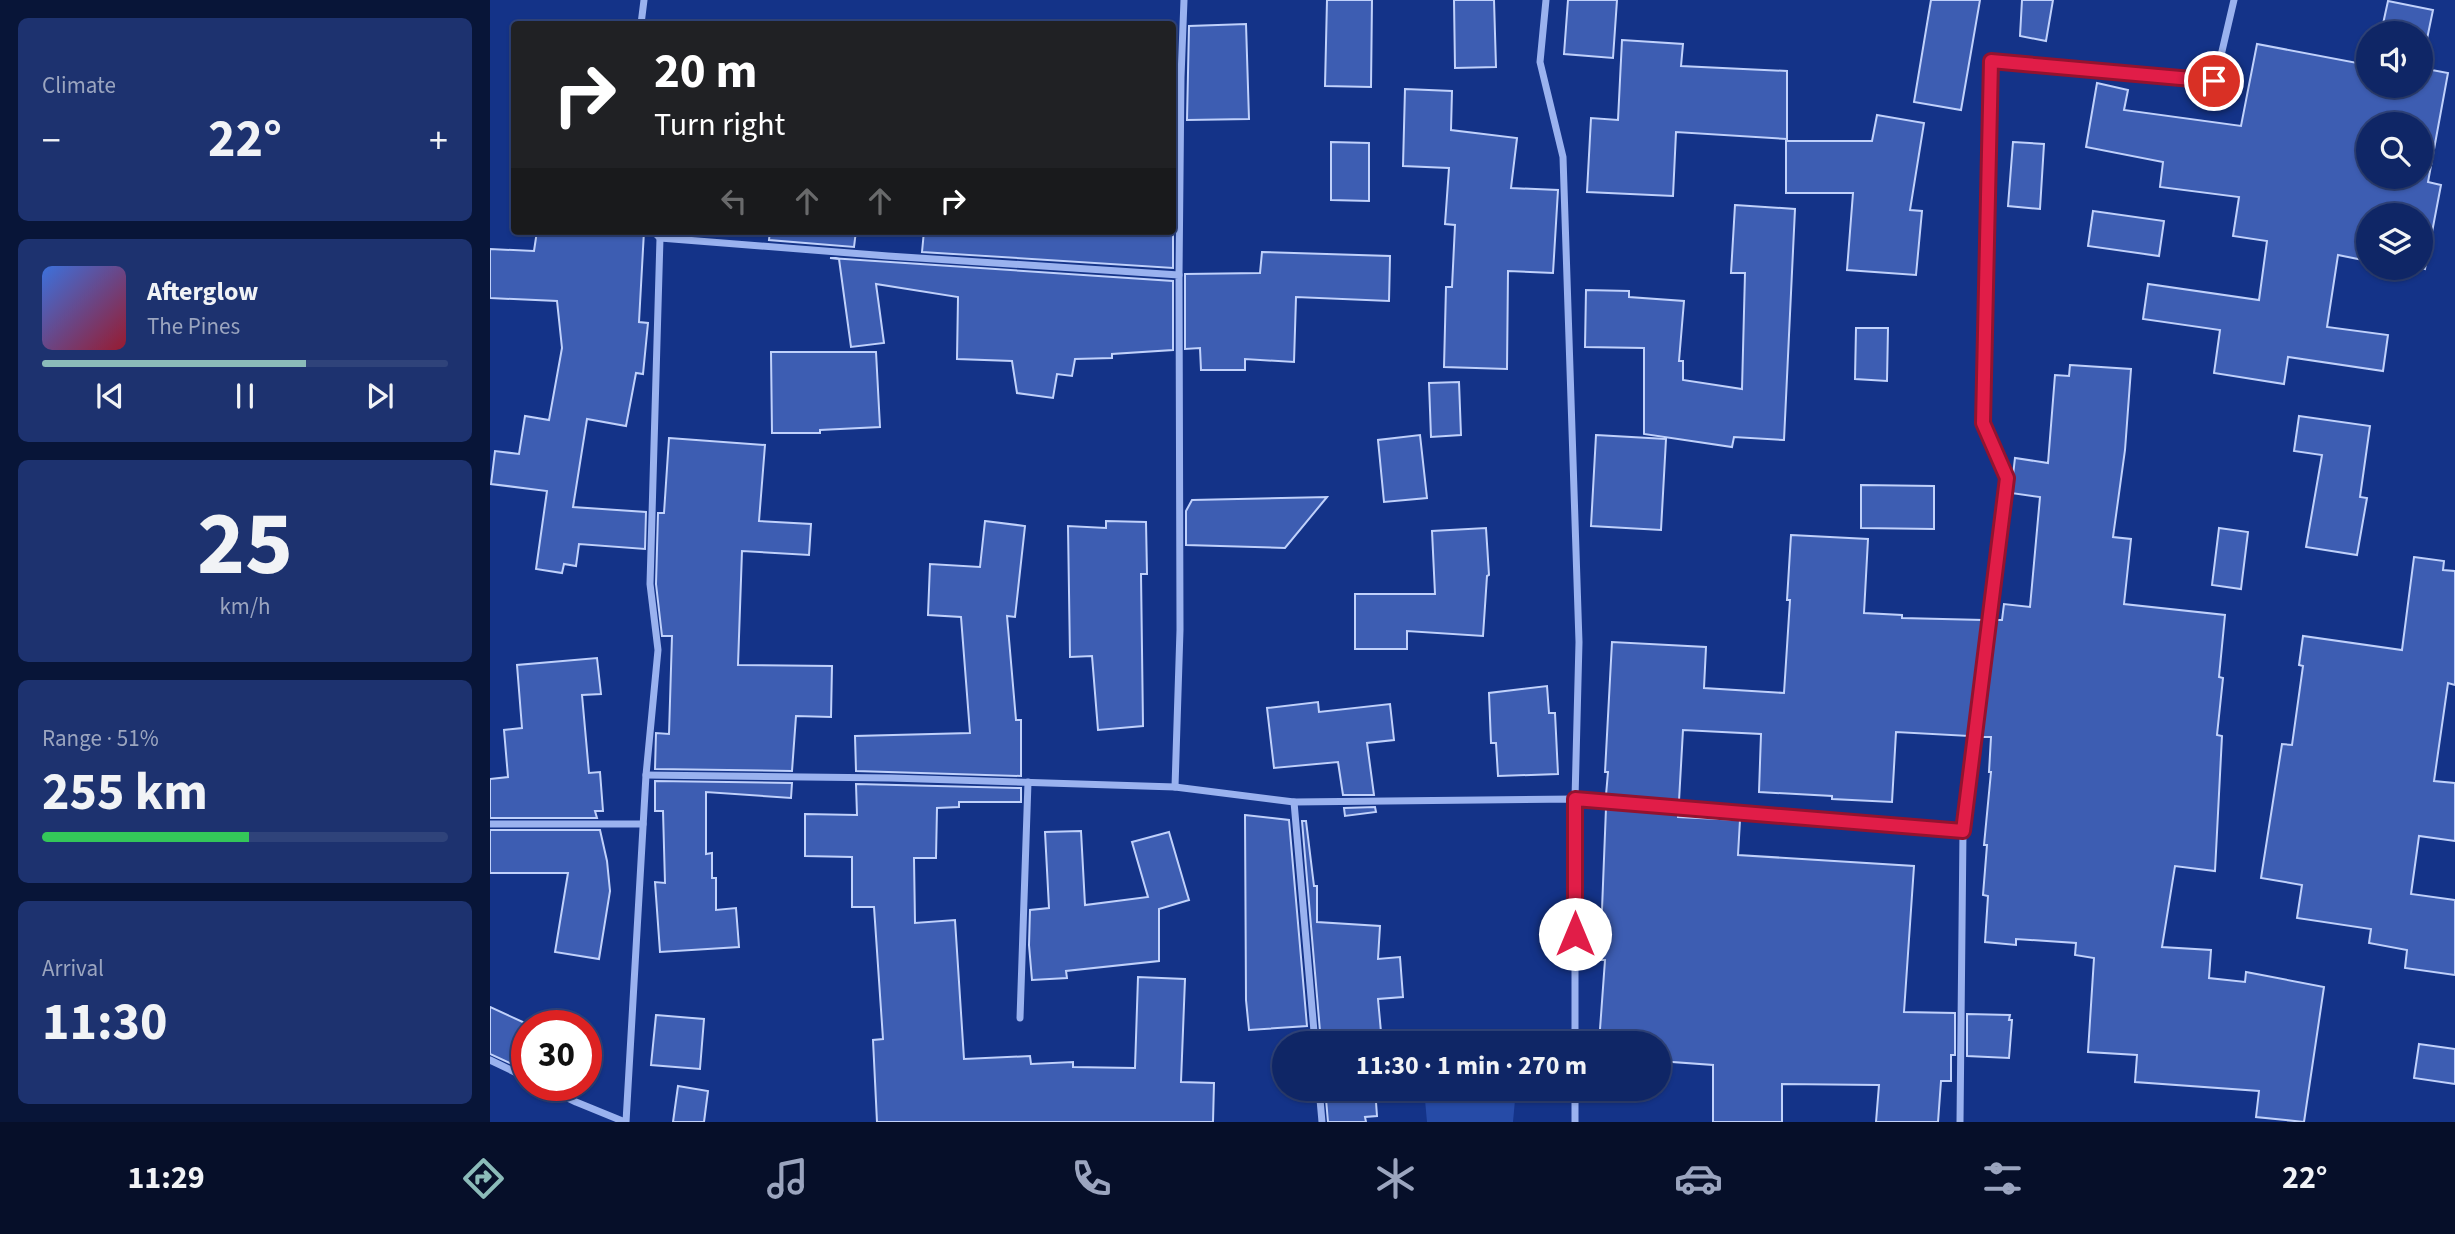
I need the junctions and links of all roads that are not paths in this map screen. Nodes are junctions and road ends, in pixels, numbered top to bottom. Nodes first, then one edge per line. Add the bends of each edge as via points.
1 (644, 0) edge
2 (1184, 0) edge
3 (1546, 0) edge
4 (2234, 0) edge
5 (641, 21) edge
6 (657, 235) edge
7 (660, 238) junction
8 (1179, 275) junction
9 (646, 775) junction
10 (1028, 782) junction
11 (1175, 787) junction
12 (1575, 799) junction
13 (1294, 802) junction
14 (490, 824) edge
15 (643, 824) junction
16 (1963, 831) junction
17 (1020, 1018) dead end
18 (1314, 1031) edge
19 (1575, 1031) edge
20 (490, 1060) edge
21 (511, 1070) edge
22 (574, 1101) edge
23 (1320, 1101) edge
24 (1575, 1101) edge
25 (625, 1122) edge
26 (1322, 1122) edge
27 (1575, 1122) edge
28 (1960, 1122) edge

1 - 5 street
2 - 8 street
3 - 12 street via 1540,62 1563,157 1579,642
4 - 16 street via 2214,81 1991,61 1983,423 2007,478
6 - 7 street
7 - 8 street
7 - 9 street via 650,584 658,650
8 - 11 street via 1180,629
9 - 10 street
9 - 15 street
10 - 11 street
10 - 17 street
11 - 13 street
12 - 13 street
12 - 16 street
12 - 19 street
13 - 18 street
14 - 15 street
15 - 25 street
16 - 28 street
20 - 21 street
22 - 25 street
23 - 26 street
24 - 27 street

